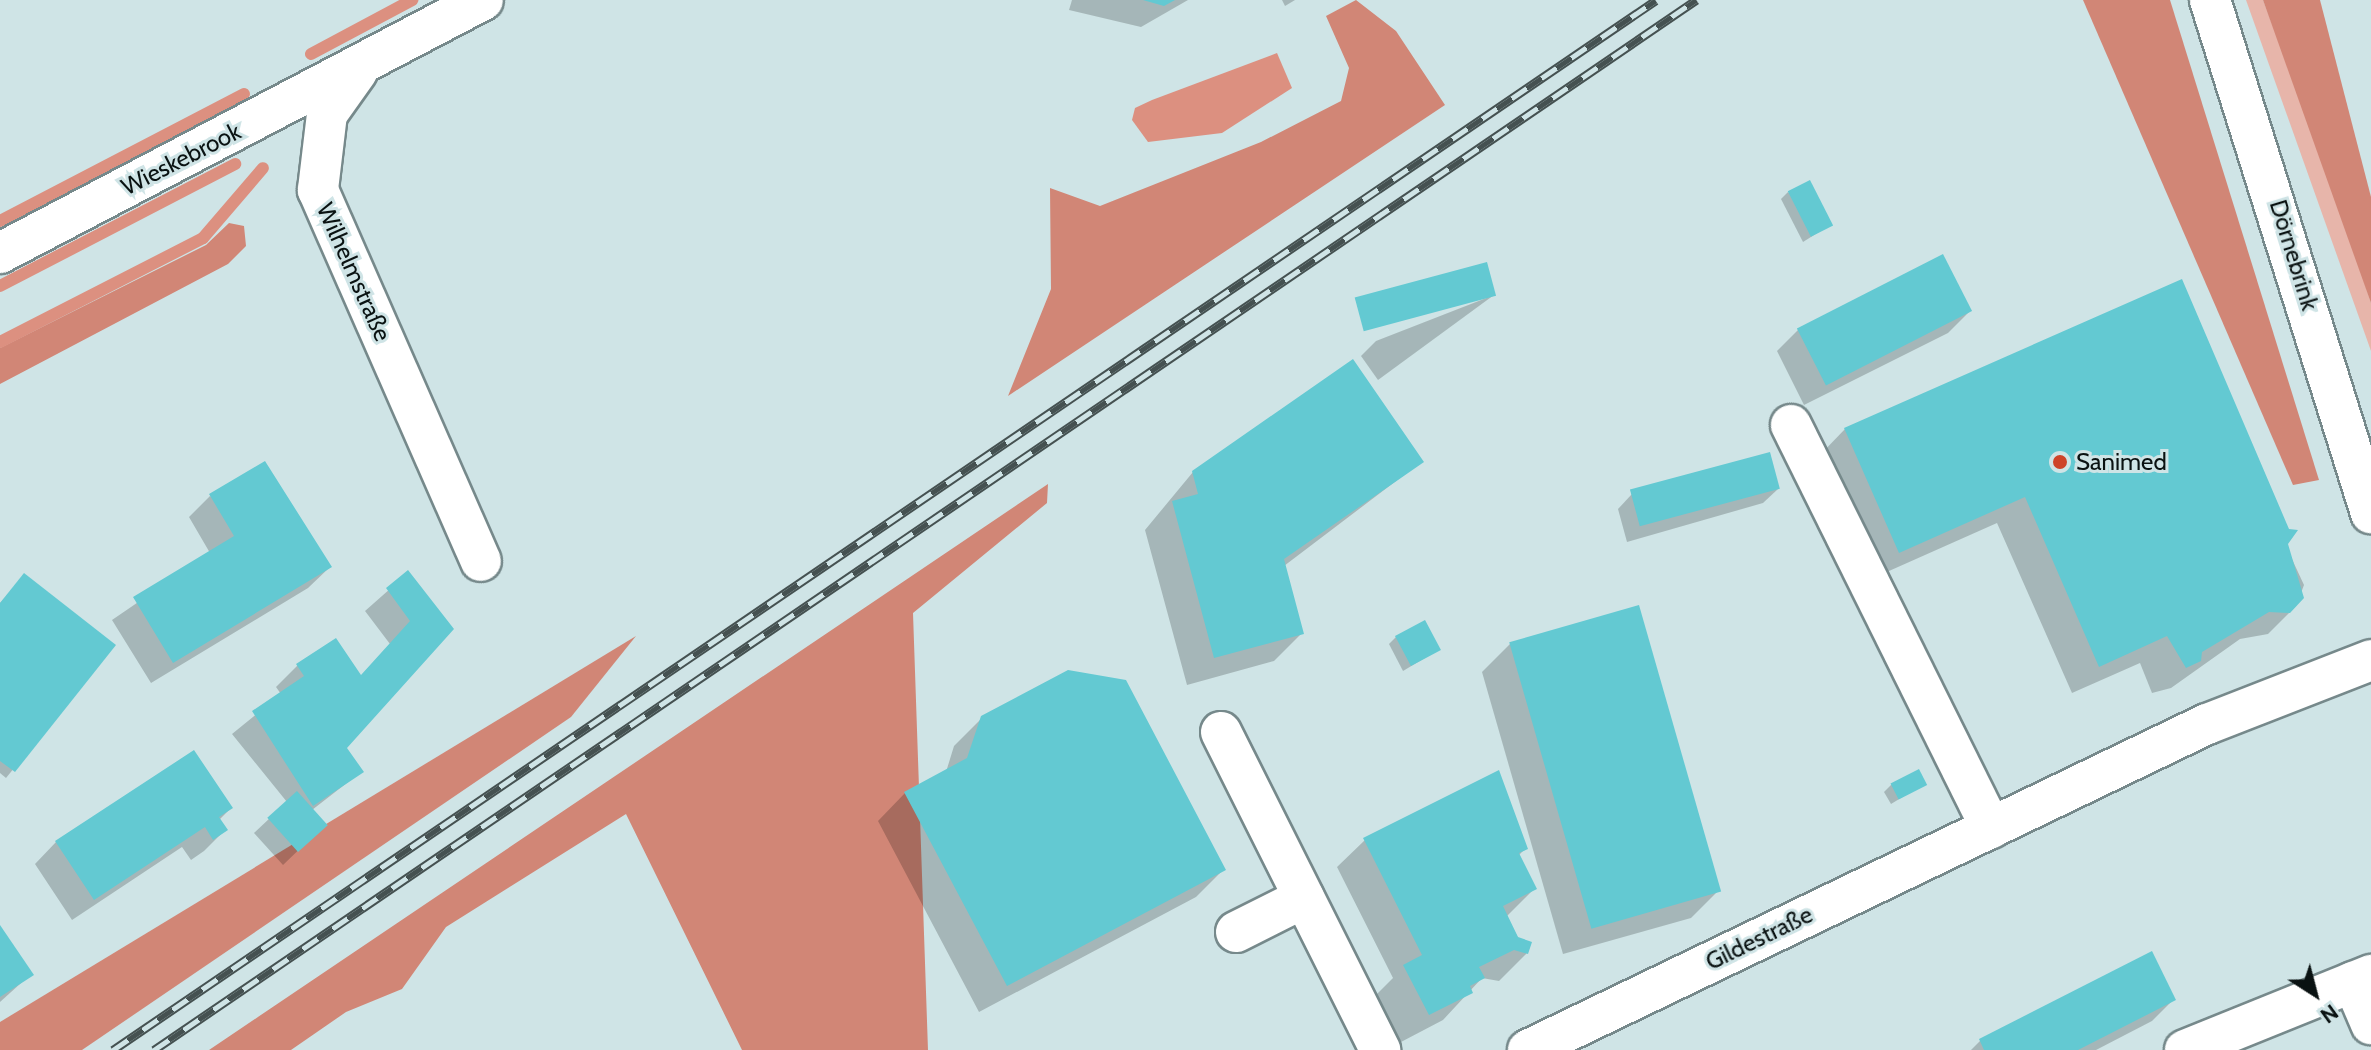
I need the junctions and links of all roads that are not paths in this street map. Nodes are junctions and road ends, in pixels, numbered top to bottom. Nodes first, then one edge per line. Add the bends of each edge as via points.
1 (483, 0) edge
2 (2210, 0) edge
3 (362, 65) junction
4 (0, 253) edge
5 (1791, 425) dead end
6 (2371, 513) edge
7 (481, 561) dead end
8 (2371, 660) edge
9 (1221, 732) dead end
10 (1991, 828) junction
11 (1304, 898) junction
12 (1236, 932) dead end
13 (2362, 978) edge
14 (2371, 1024) edge
15 (1541, 1047) edge
16 (1380, 1050) edge
17 (2185, 1050) edge

1 - 3 street, Wilhelmstraße
2 - 6 street, Dörnebrink
3 - 4 street, Wieskebrook
3 - 7 street, Wilhelmstraße via 327,114 318,190
5 - 10 street
8 - 10 street, Gildestraße via 2207,724
9 - 11 street
10 - 15 street, Gildestraße
11 - 12 street
11 - 16 street
13 - 14 street
13 - 17 street

